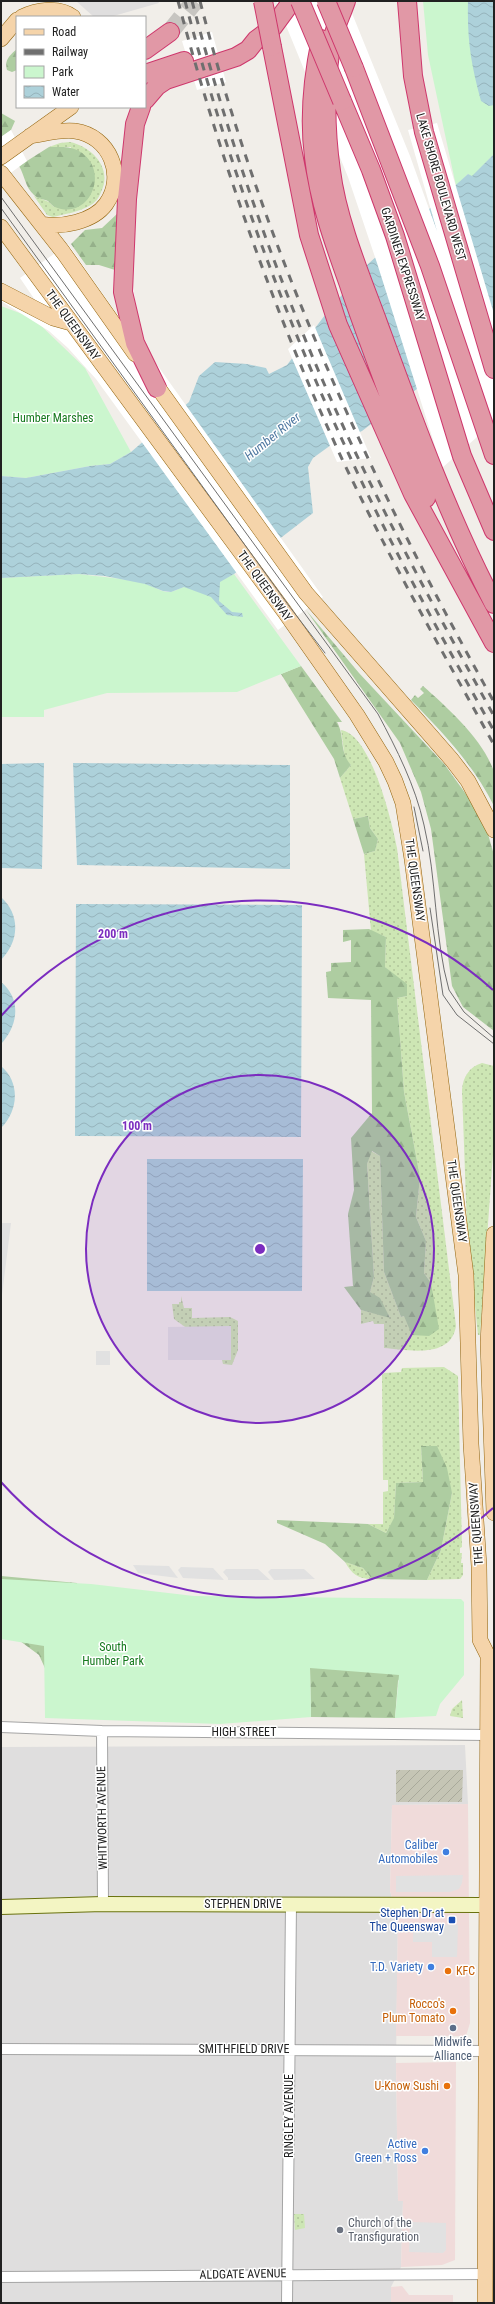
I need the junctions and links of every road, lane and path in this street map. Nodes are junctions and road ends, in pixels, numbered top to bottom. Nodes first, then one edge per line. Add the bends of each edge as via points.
1 (263, 1) edge
2 (292, 1) edge
3 (300, 1) edge
4 (326, 1) edge
5 (333, 1) edge
6 (346, 1) edge
7 (407, 1) edge
8 (25, 16) edge
9 (70, 16) edge
10 (16, 21) edge
11 (170, 32) tunnel mouth
12 (1, 39) edge
13 (264, 44) junction
14 (146, 49) edge
15 (146, 74) edge
16 (146, 99) edge
17 (59, 108) edge
18 (70, 108) edge
19 (141, 108) edge
20 (48, 123) junction
21 (24, 141) junction
22 (1, 158) edge
23 (1, 173) edge
24 (329, 203) junction
25 (41, 224) junction
26 (1, 227) edge
27 (1, 291) edge
28 (71, 323) junction
29 (494, 369) edge
30 (157, 388) junction
31 (494, 455) edge
32 (423, 484) junction
33 (494, 531) edge
34 (494, 604) edge
35 (494, 643) edge
36 (494, 830) edge
37 (494, 1234) edge
38 (494, 1513) edge
39 (491, 1649) edge
40 (1, 1727) edge
41 (102, 1731) junction
42 (487, 1734) junction
43 (103, 1904) junction
44 (291, 1904) junction
45 (486, 1905) junction
46 (1, 1907) edge
47 (1, 2049) edge
48 (289, 2050) junction
49 (488, 2051) junction
50 (288, 2274) junction
51 (485, 2274) junction
52 (1, 2277) edge
53 (287, 2303) edge
54 (485, 2303) edge

1 - 13 highway, bridge
2 - 13 highway
3 - 33 highway, GARDINER EXPRESSWAY, bridge via 371,170 462,456
4 - 31 highway, GARDINER EXPRESSWAY, bridge via 390,157
5 - 24 highway via 322,31 316,64 313,106 314,156
6 - 24 highway via 333,37 328,91
7 - 29 highway, LAKE SHORE BOULEVARD WEST via 413,76 424,132
8 - 9 main road via 43,10
10 - 12 main road
11 - 14 highway
13 - 15 highway via 217,50
13 - 16 highway via 236,57 166,80
13 - 32 highway via 309,235 338,325
17 - 20 main road
18 - 20 main road
19 - 30 highway via 135,124 127,199 123,292 135,343
20 - 21 main road
21 - 22 main road
21 - 25 main road via 74,130 88,134 105,148 115,170 110,196 97,212 77,221 59,225
23 - 25 main road
24 - 32 highway via 355,259
25 - 30 main road via 117,326
26 - 28 main road, THE QUEENSWAY
27 - 28 main road via 53,318
28 - 39 main road, THE QUEENSWAY via 284,611 357,715 386,762 403,803 466,1275 480,1640
30 - 36 main road via 306,593 435,738 468,781
32 - 34 highway via 473,564
32 - 35 highway via 444,550
37 - 38 main road, THE QUEENSWAY via 488,1343
39 - 42 main road, THE QUEENSWAY
40 - 41 street, HIGH STREET
41 - 42 street, HIGH STREET
41 - 43 street, WHITWORTH AVENUE
42 - 45 main road, THE QUEENSWAY
43 - 44 street, STEPHEN DRIVE
43 - 46 street, STEPHEN DRIVE
44 - 45 street, STEPHEN DRIVE
44 - 48 street, RINGLEY AVENUE
45 - 49 main road, THE QUEENSWAY
47 - 48 street, SMITHFIELD DRIVE
48 - 49 street, SMITHFIELD DRIVE
48 - 50 street, RINGLEY AVENUE
49 - 51 main road, THE QUEENSWAY
50 - 51 street, ALDGATE AVENUE
50 - 52 street, ALDGATE AVENUE
50 - 53 street, RINGLEY AVENUE
51 - 54 main road, THE QUEENSWAY

